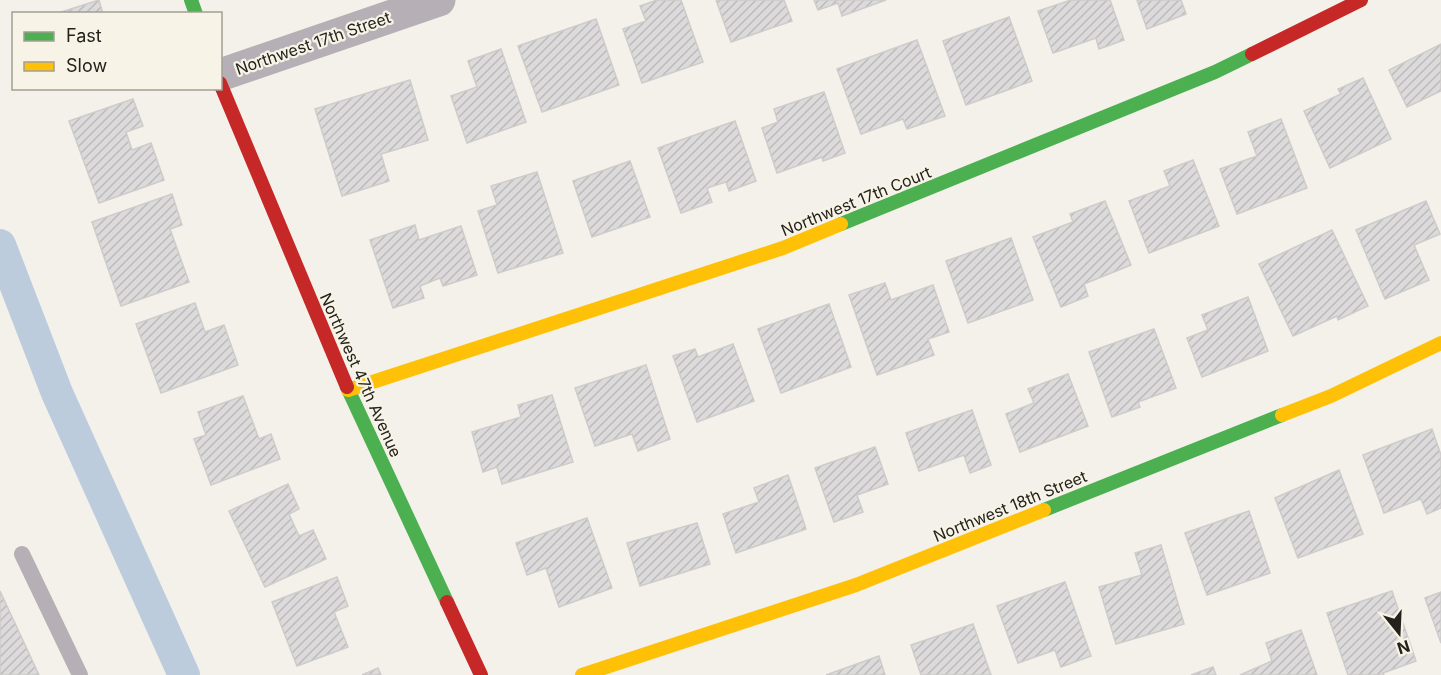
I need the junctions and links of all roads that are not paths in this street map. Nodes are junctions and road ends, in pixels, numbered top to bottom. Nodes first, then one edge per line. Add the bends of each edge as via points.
1 (439, 0) edge
2 (1361, 0) edge
3 (222, 74) edge
4 (222, 88) edge
5 (1441, 343) edge
6 (348, 390) junction
7 (22, 554) dead end
8 (80, 675) edge
9 (481, 675) edge
10 (582, 675) edge

1 - 3 street, Northwest 17th Street
2 - 6 street, Northwest 17th Court via 1215,72 783,248
4 - 6 street, Northwest 47th Avenue
5 - 10 street, Northwest 18th Street via 1331,396 856,585
6 - 9 street, Northwest 47th Avenue
7 - 8 lane

